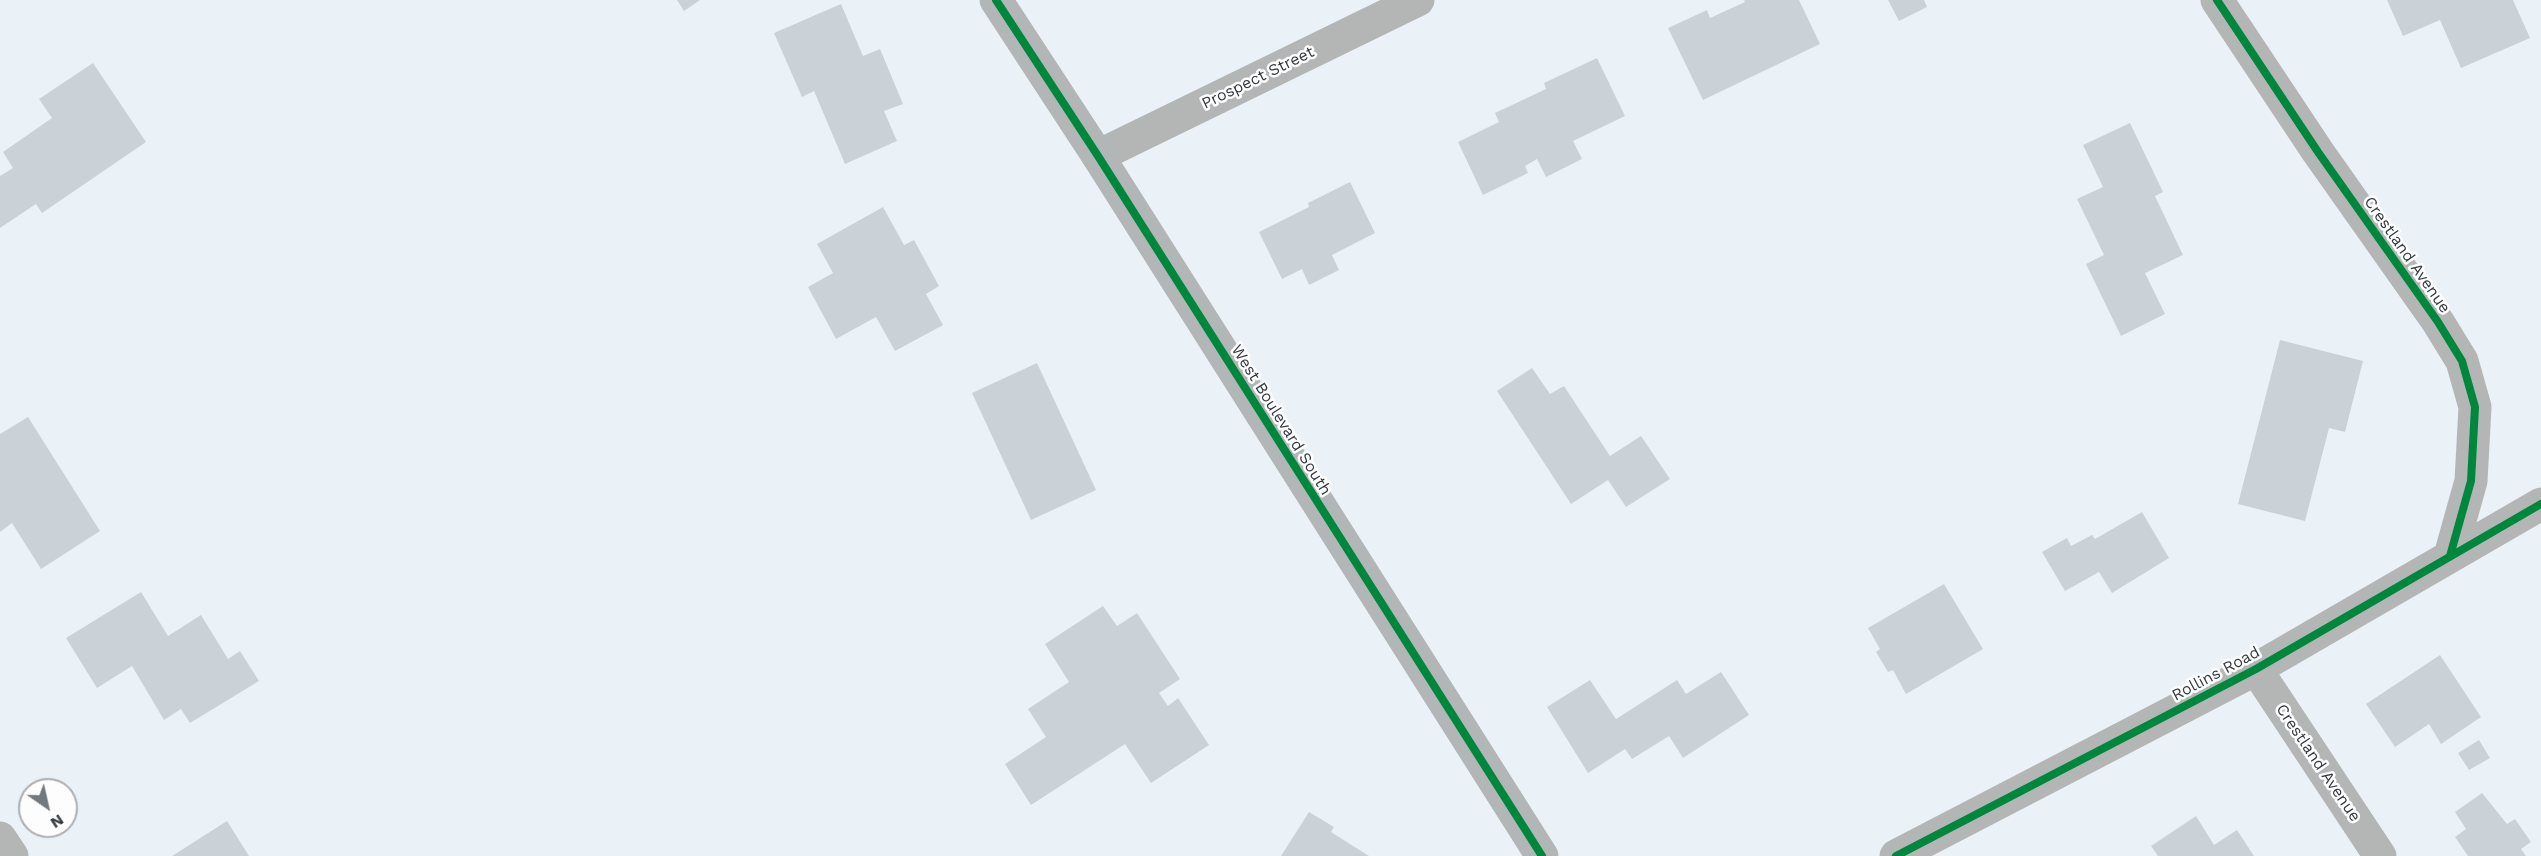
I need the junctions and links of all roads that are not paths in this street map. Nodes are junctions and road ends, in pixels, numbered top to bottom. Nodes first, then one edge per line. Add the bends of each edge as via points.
1 (996, 0) edge
2 (1418, 0) edge
3 (2217, 0) edge
4 (1098, 156) junction
5 (2541, 504) edge
6 (2450, 556) junction
7 (2256, 669) junction
8 (0, 838) edge
9 (12, 856) edge
10 (1542, 856) edge
11 (1896, 856) edge
12 (2380, 856) edge

1 - 4 main road, West Boulevard South
2 - 4 street, Prospect Street
3 - 6 street, Crestland Avenue via 2462,361 2475,406 2471,482
4 - 10 main road, West Boulevard South
5 - 6 street, Rollins Road
6 - 7 street, Rollins Road
7 - 11 street, Rollins Road
7 - 12 street, Crestland Avenue
8 - 9 street

